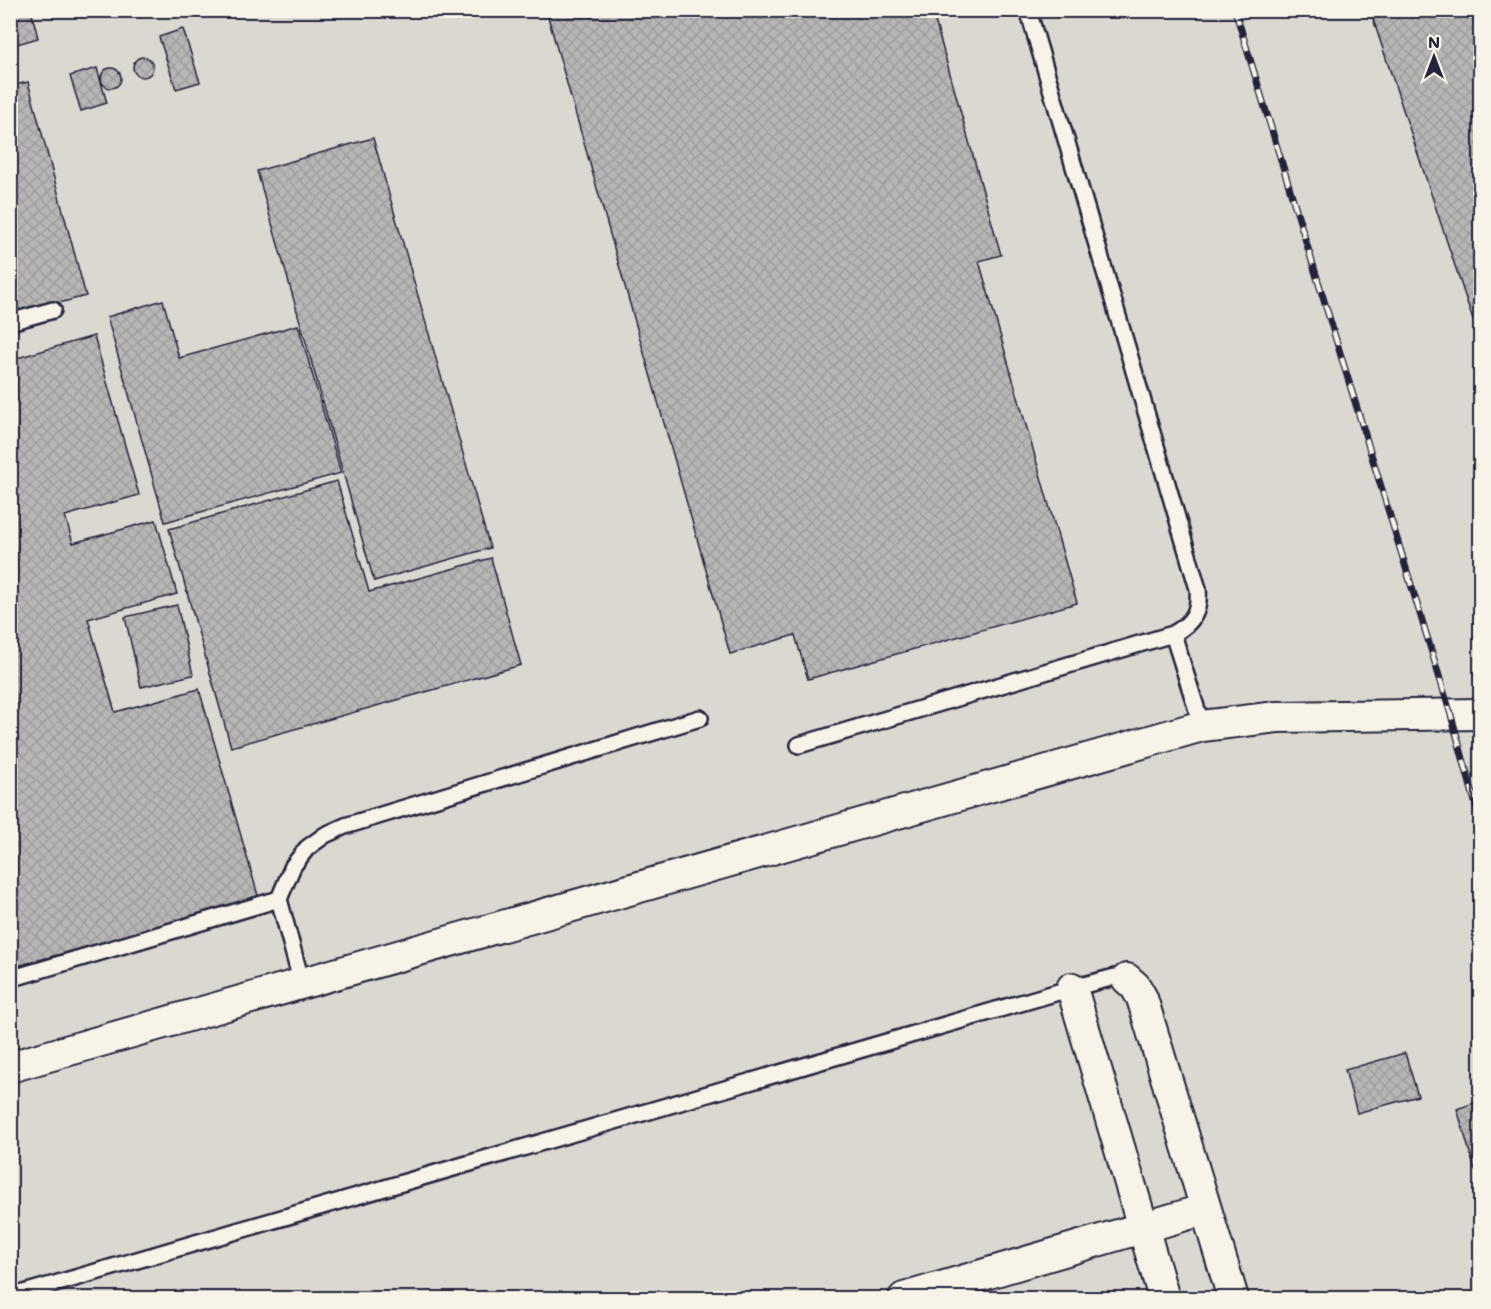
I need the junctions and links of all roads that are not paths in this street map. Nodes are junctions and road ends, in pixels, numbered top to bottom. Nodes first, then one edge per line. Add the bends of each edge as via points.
1 (1028, 10) edge
2 (53, 310) dead end
3 (10, 322) edge
4 (1173, 634) junction
5 (1480, 714) edge
6 (700, 718) dead end
7 (1202, 726) junction
8 (799, 746) dead end
9 (279, 899) junction
10 (10, 979) edge
11 (1127, 980) joint
12 (302, 984) junction
13 (1072, 988) junction
14 (10, 1068) edge
15 (1206, 1209) junction
16 (1143, 1229) junction
17 (919, 1296) edge
18 (10, 1297) edge
19 (1164, 1299) edge
20 (1233, 1299) edge

1 - 4 lane via 1198,589 1195,617
2 - 3 lane
4 - 7 lane
4 - 8 lane
5 - 7 street via 1277,717
6 - 9 lane via 335,830 307,848 293,866
7 - 12 street
9 - 10 lane
9 - 12 lane
11 - 13 lane via 1115,977
11 - 15 street via 1142,998
12 - 14 street
13 - 16 street
13 - 18 lane
15 - 16 street
15 - 20 street
16 - 17 street
16 - 19 street

